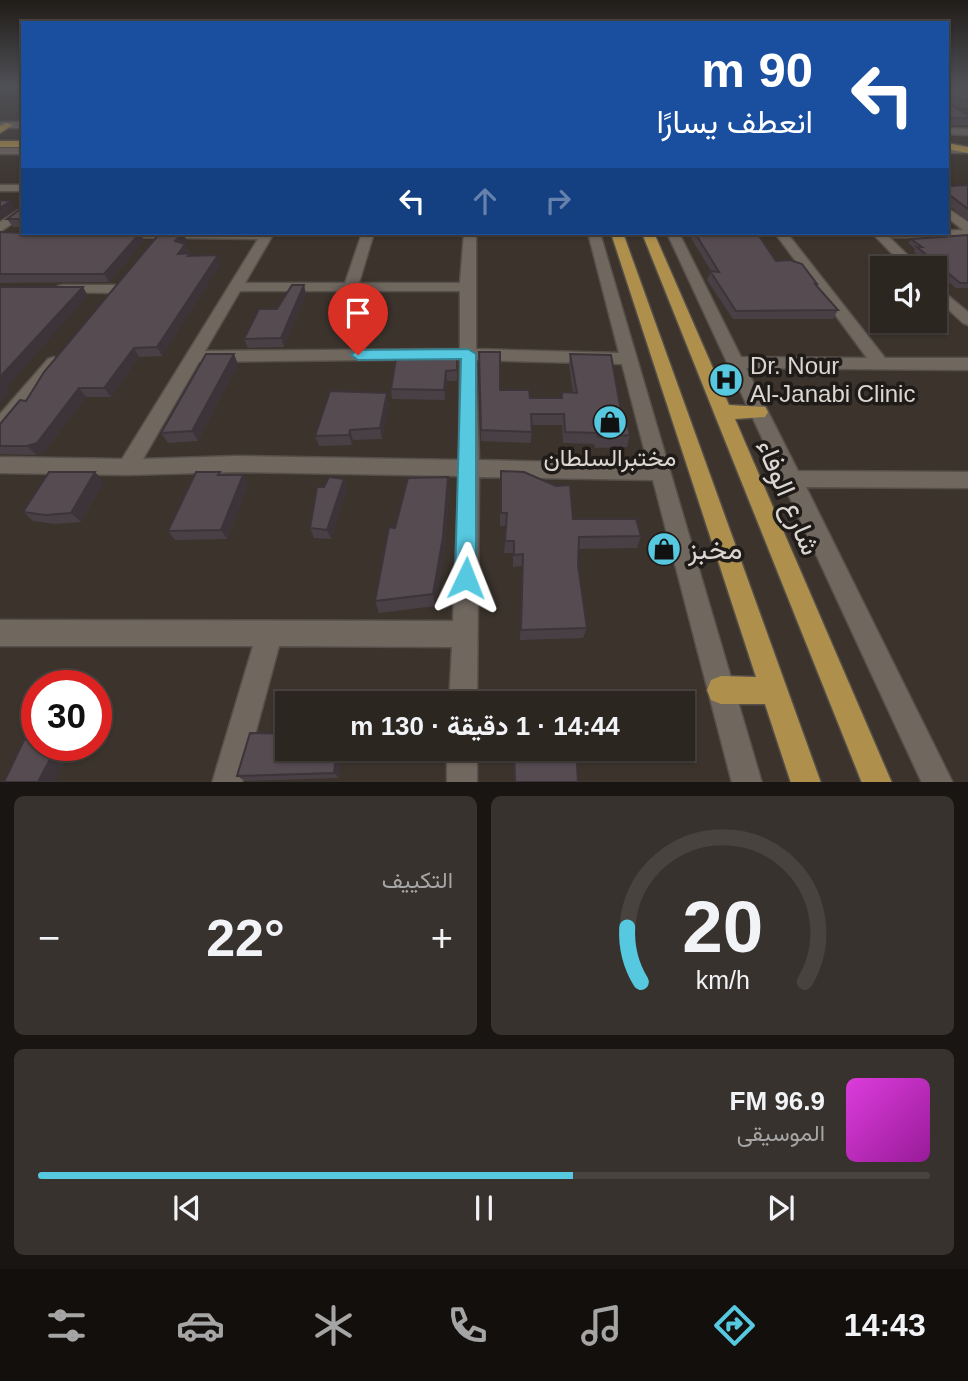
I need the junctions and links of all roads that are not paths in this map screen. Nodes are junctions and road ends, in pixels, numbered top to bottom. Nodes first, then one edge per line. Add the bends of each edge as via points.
1 (21, 125) edge
2 (2, 129) edge
3 (949, 131) edge
4 (968, 132) edge
5 (21, 134) edge
6 (949, 137) edge
7 (968, 137) edge
8 (0, 144) edge
9 (21, 144) edge
10 (968, 144) edge
11 (949, 147) edge
12 (949, 147) edge
13 (968, 150) edge
14 (0, 151) edge
15 (21, 151) edge
16 (0, 188) edge
17 (21, 188) edge
18 (21, 212) edge
19 (949, 214) edge
20 (0, 228) edge
21 (968, 228) edge
22 (949, 234) edge
23 (968, 234) edge
24 (159, 235) edge
25 (266, 235) edge
26 (367, 235) edge
27 (470, 235) edge
28 (595, 235) edge
29 (618, 235) edge
30 (650, 235) edge
31 (674, 235) edge
32 (783, 235) edge
33 (881, 235) edge
34 (146, 252) edge
35 (902, 256) edge
36 (627, 260) junction
37 (236, 287) junction
38 (351, 287) junction
39 (467, 287) junction
40 (53, 289) edge
41 (947, 300) edge
42 (678, 304) junction
43 (98, 310) edge
44 (968, 320) edge
45 (62, 352) edge
46 (468, 354) junction
47 (194, 357) junction
48 (629, 359) junction
49 (735, 362) junction
50 (880, 363) junction
51 (968, 364) edge
52 (723, 411) junction
53 (759, 412) junction
54 (0, 426) edge
55 (0, 465) edge
56 (128, 467) junction
57 (469, 467) junction
58 (661, 472) junction
59 (792, 480) junction
60 (968, 480) edge
61 (0, 633) edge
62 (270, 633) junction
63 (464, 634) junction
64 (721, 690) junction
65 (463, 691) edge
66 (774, 691) junction
67 (462, 761) edge
68 (227, 782) edge
69 (462, 782) edge
70 (747, 782) edge
71 (806, 782) edge
72 (877, 782) edge
73 (938, 782) edge

1 - 2 street
2 - 5 main road
3 - 4 street
6 - 7 main road
8 - 9 main road
10 - 11 main road
12 - 13 street
14 - 15 street
16 - 17 street
18 - 20 street
19 - 21 street
22 - 23 street
24 - 34 street
25 - 37 street
26 - 38 street
27 - 39 street
28 - 48 street
29 - 36 main road
30 - 42 main road, شارع الوفاء
31 - 49 street
32 - 50 street
33 - 35 street
36 - 42 main road via 631,252 650,258 666,296
36 - 66 main road
37 - 38 street
37 - 47 street
38 - 39 street
39 - 46 street
40 - 43 street via 119,285
41 - 44 street
42 - 52 main road, شارع الوفاء
45 - 54 street
46 - 47 street
46 - 48 street
46 - 57 street
47 - 56 street
48 - 58 street
49 - 50 street
49 - 53 street
50 - 51 street
52 - 53 main road
52 - 72 main road, شارع الوفاء
53 - 59 street
55 - 56 street
56 - 57 street
57 - 58 street
57 - 63 street
58 - 64 street
59 - 60 street
59 - 73 street
61 - 62 street
62 - 63 street
62 - 68 street
63 - 65 street
64 - 66 main road
64 - 70 street
66 - 71 main road
67 - 69 street

